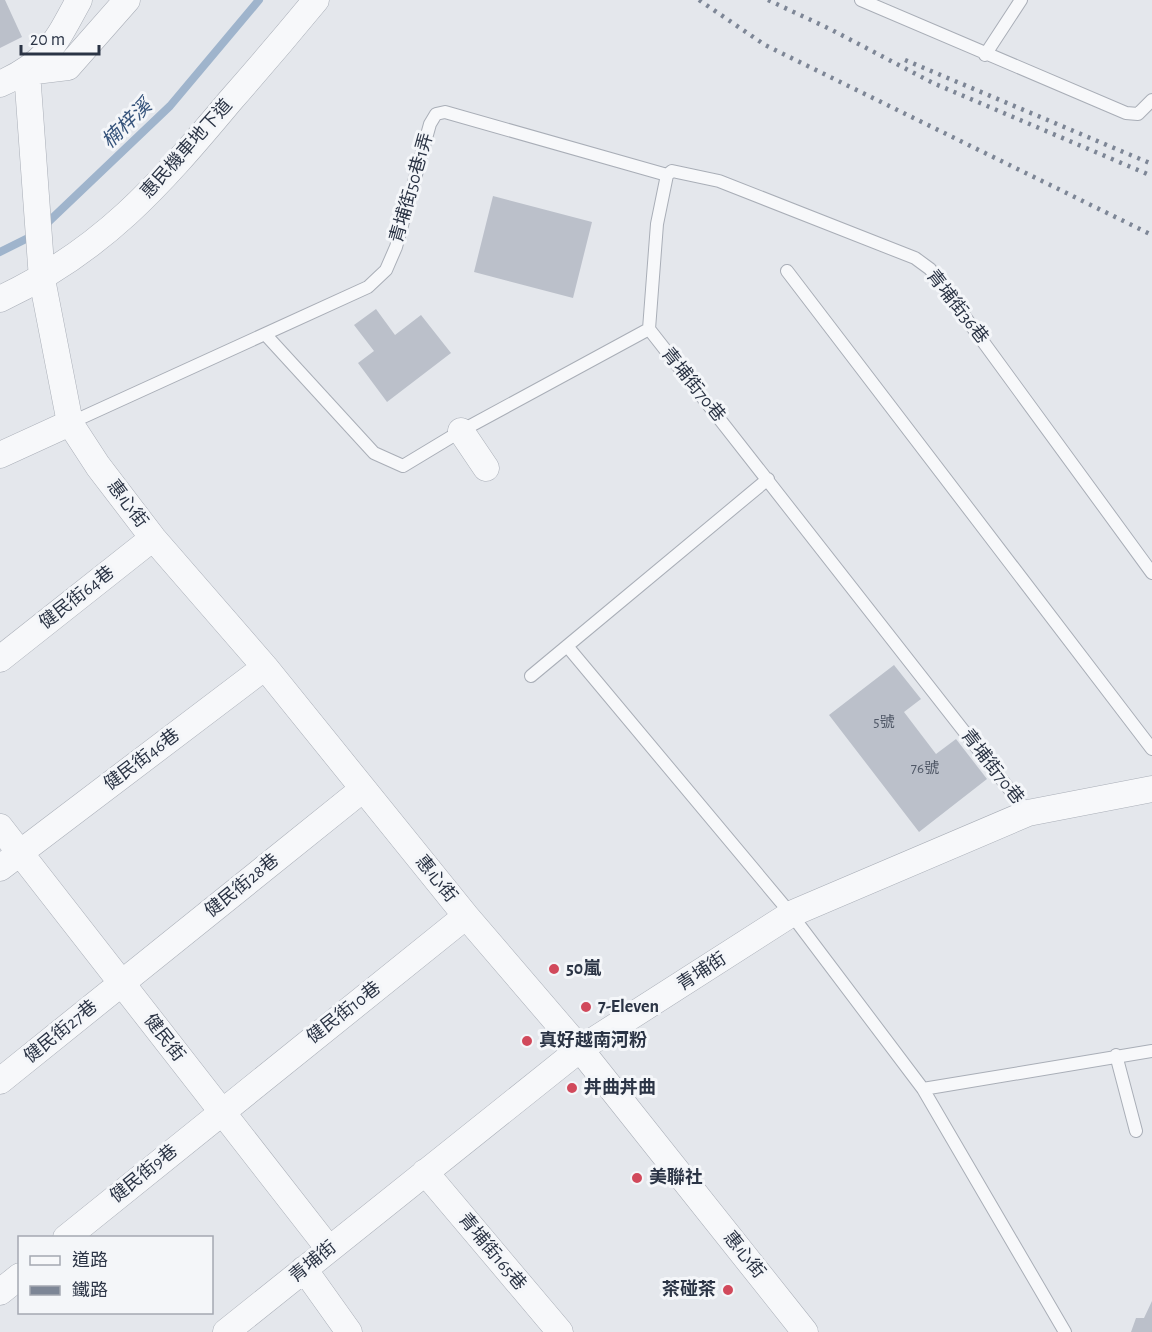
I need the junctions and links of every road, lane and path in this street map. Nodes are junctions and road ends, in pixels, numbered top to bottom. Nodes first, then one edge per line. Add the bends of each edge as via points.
1 (79, 0) edge
2 (126, 0) edge
3 (316, 0) edge
4 (861, 0) edge
5 (1021, 0) edge
6 (985, 55) junction
7 (27, 72) junction
8 (0, 84) edge
9 (1150, 106) edge
10 (667, 175) junction
11 (787, 271) dead end
12 (42, 279) junction
13 (0, 299) edge
14 (649, 329) junction
15 (265, 334) junction
16 (70, 423) junction
17 (461, 431) junction
18 (0, 454) edge
19 (486, 468) dead end
20 (768, 479) junction
21 (153, 538) junction
22 (1152, 573) edge
23 (567, 646) junction
24 (0, 659) edge
25 (265, 667) junction
26 (531, 676) dead end
27 (1152, 749) edge
28 (363, 789) junction
29 (1152, 789) edge
30 (1028, 813) junction
31 (0, 827) edge
32 (10, 860) edge
33 (791, 914) junction
34 (466, 916) junction
35 (122, 983) junction
36 (579, 1049) junction
37 (1152, 1051) edge
38 (1116, 1055) junction
39 (0, 1081) edge
40 (923, 1089) junction
41 (221, 1111) junction
42 (1136, 1131) dead end
43 (425, 1172) junction
44 (68, 1236) edge
45 (329, 1249) junction
46 (303, 1269) junction
47 (18, 1278) edge
48 (0, 1292) edge
49 (226, 1332) edge
50 (349, 1332) edge
51 (560, 1332) edge
52 (805, 1332) edge
53 (1065, 1332) edge

1 - 7 street via 53,47
2 - 7 street via 68,67
3 - 12 street, 惠民機車地下道 via 161,182 100,238
4 - 6 lane
5 - 6 lane
6 - 9 lane via 1126,113 1138,114
7 - 8 street
7 - 12 street
10 - 14 lane via 657,224
10 - 15 lane, 青埔街50巷1弄 via 445,112 436,114 386,270 368,287
10 - 22 lane, 青埔街36巷 via 672,171 719,181 915,258 930,269
11 - 27 lane
12 - 13 street, 惠民機車地下道
12 - 16 street
14 - 17 lane, 青埔街70巷
14 - 20 lane, 青埔街70巷
15 - 16 lane, 青埔街50巷1弄
15 - 17 lane, 青埔街70巷 via 374,453 404,466
16 - 18 street
16 - 21 street, 惠心街
17 - 19 street
20 - 23 lane
20 - 30 lane, 青埔街70巷
21 - 24 street, 健民街64巷
21 - 25 street, 惠心街
23 - 26 lane
23 - 33 lane
25 - 28 street, 惠心街
25 - 32 street, 健民街46巷
28 - 34 street, 惠心街
28 - 35 street, 健民街28巷
29 - 30 street, 青埔街
30 - 33 street, 青埔街
31 - 32 street, 健民街
32 - 35 street, 健民街
33 - 36 street, 青埔街
33 - 40 lane
34 - 36 street, 惠心街
34 - 41 street, 健民街10巷
35 - 39 street, 健民街27巷
35 - 41 street, 健民街
36 - 43 street, 青埔街
36 - 52 street, 惠心街
37 - 38 lane
38 - 40 lane
38 - 42 lane
40 - 53 lane
41 - 44 street, 健民街9巷
41 - 45 street, 健民街
43 - 45 street, 青埔街
43 - 51 street, 青埔街165巷
45 - 46 street, 青埔街
46 - 49 street, 青埔街
46 - 50 street
47 - 48 street

